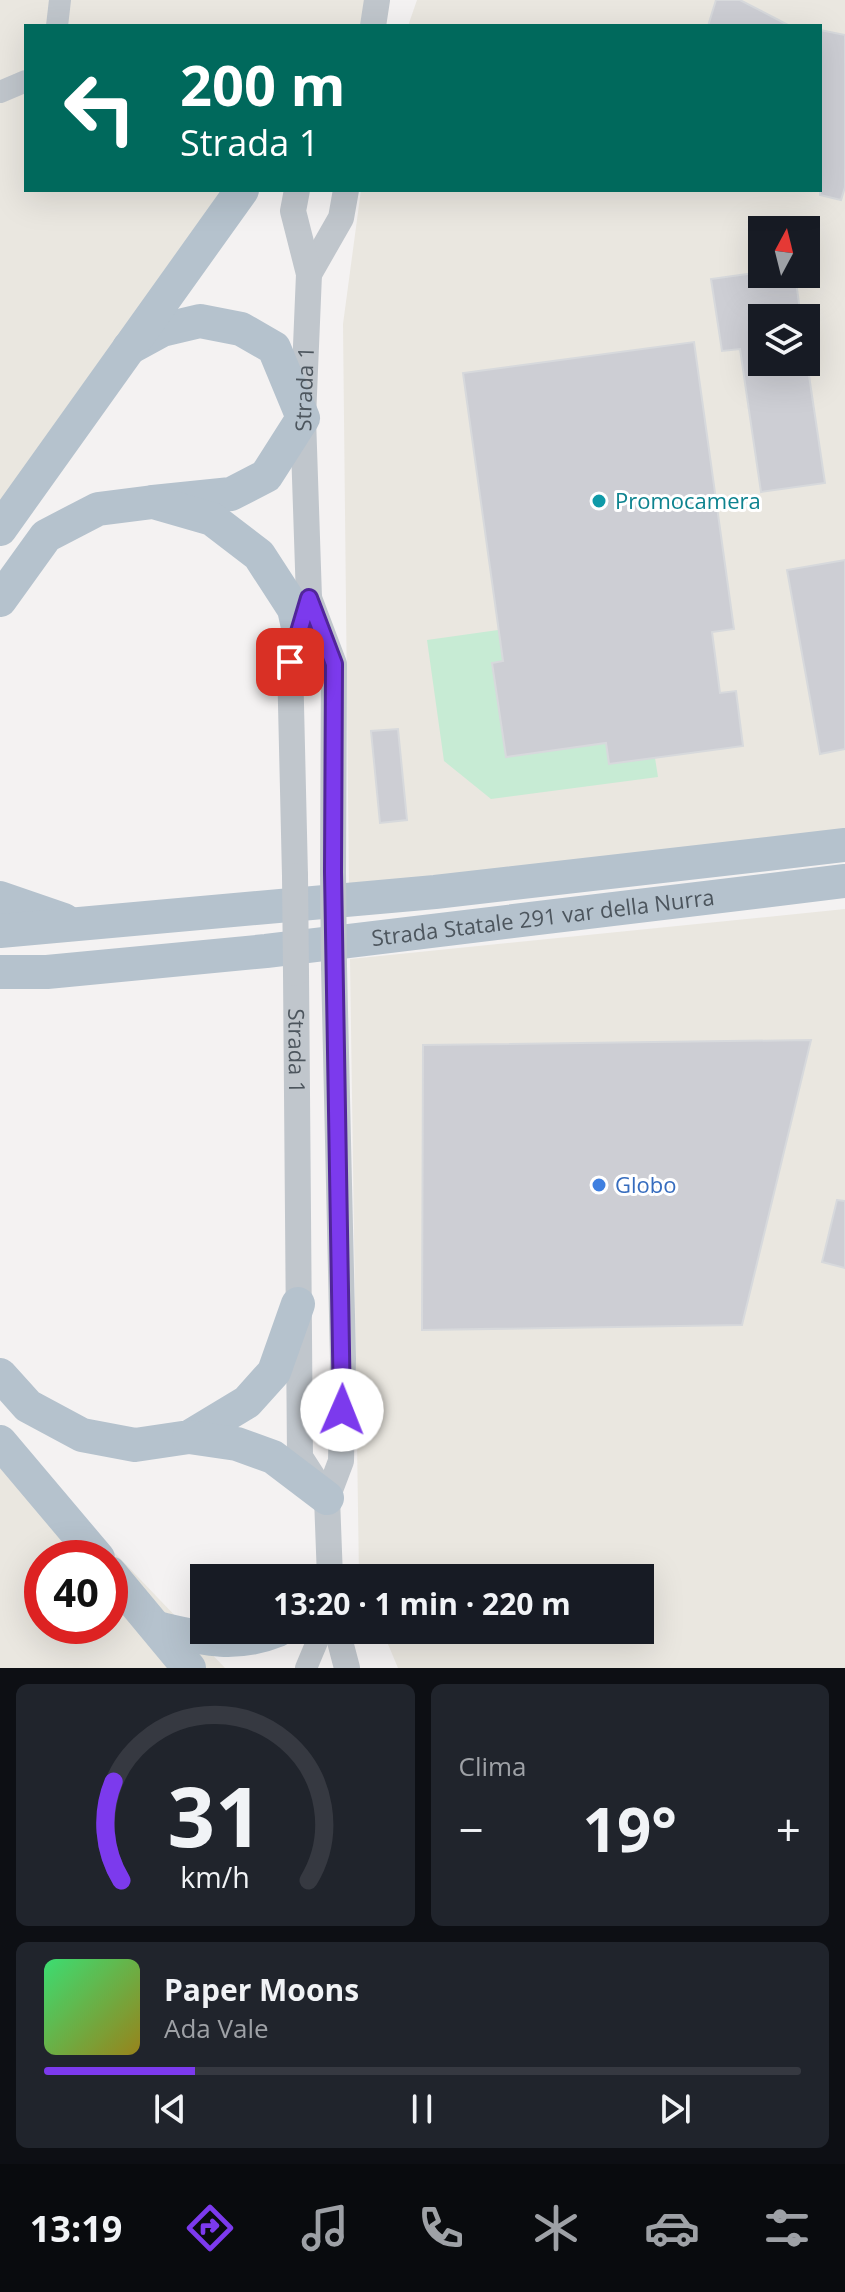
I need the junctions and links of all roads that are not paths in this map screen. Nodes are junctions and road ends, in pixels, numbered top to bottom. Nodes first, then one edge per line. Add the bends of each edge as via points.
1 (60, 0) edge
2 (57, 24) edge
3 (24, 82) edge
4 (0, 92) edge
5 (241, 192) edge
6 (297, 192) edge
7 (346, 192) edge
8 (309, 274) junction
9 (129, 348) junction
10 (303, 418) junction
11 (153, 502) junction
12 (0, 529) edge
13 (309, 598) junction
14 (0, 600) edge
15 (299, 632) junction
16 (845, 845) edge
17 (845, 881) edge
18 (0, 898) edge
19 (80, 925) junction
20 (0, 931) edge
21 (0, 972) edge
22 (47, 972) junction
23 (0, 989) edge
24 (298, 1304) junction
25 (0, 1375) edge
26 (189, 1437) junction
27 (0, 1442) edge
28 (327, 1498) junction
29 (83, 1540) edge
30 (329, 1564) edge
31 (128, 1594) edge
32 (157, 1628) junction
33 (190, 1636) edge
34 (316, 1644) edge
35 (341, 1644) edge
36 (189, 1668) edge
37 (306, 1668) edge
38 (347, 1668) edge

1 - 2 street
3 - 4 street
5 - 9 main road
6 - 8 street, Strada 1 via 293,211
7 - 8 street, Strada 1 via 341,218
8 - 10 street, Strada 1
9 - 10 main road via 162,330 200,321 241,329 274,348
9 - 12 main road
10 - 11 main road via 266,476 231,494
10 - 13 street, Strada 1
11 - 14 main road via 98,509 46,536
11 - 15 main road via 212,519 259,555 294,609
13 - 15 street, Strada 1
13 - 28 street, Strada 1, bridge via 334,664 342,1374 341,1461
15 - 24 street, Strada 1, bridge via 290,662
16 - 19 main road, Strada Statale 291 var della Nurra via 435,892
17 - 22 main road, Strada Statale 291 var della Nurra
18 - 19 main road
19 - 20 main road, Strada Statale 291 var della Nurra
21 - 22 main road, Strada Statale 291 var della Nurra
22 - 23 main road
24 - 26 main road via 274,1372 247,1402
24 - 28 street, Strada 1 via 300,1457
25 - 26 main road via 28,1406 82,1435 135,1445
26 - 28 main road via 237,1444 273,1457
27 - 29 main road
28 - 30 street, Strada 1
31 - 32 main road
32 - 33 main road
32 - 36 main road
34 - 37 street
35 - 38 street

